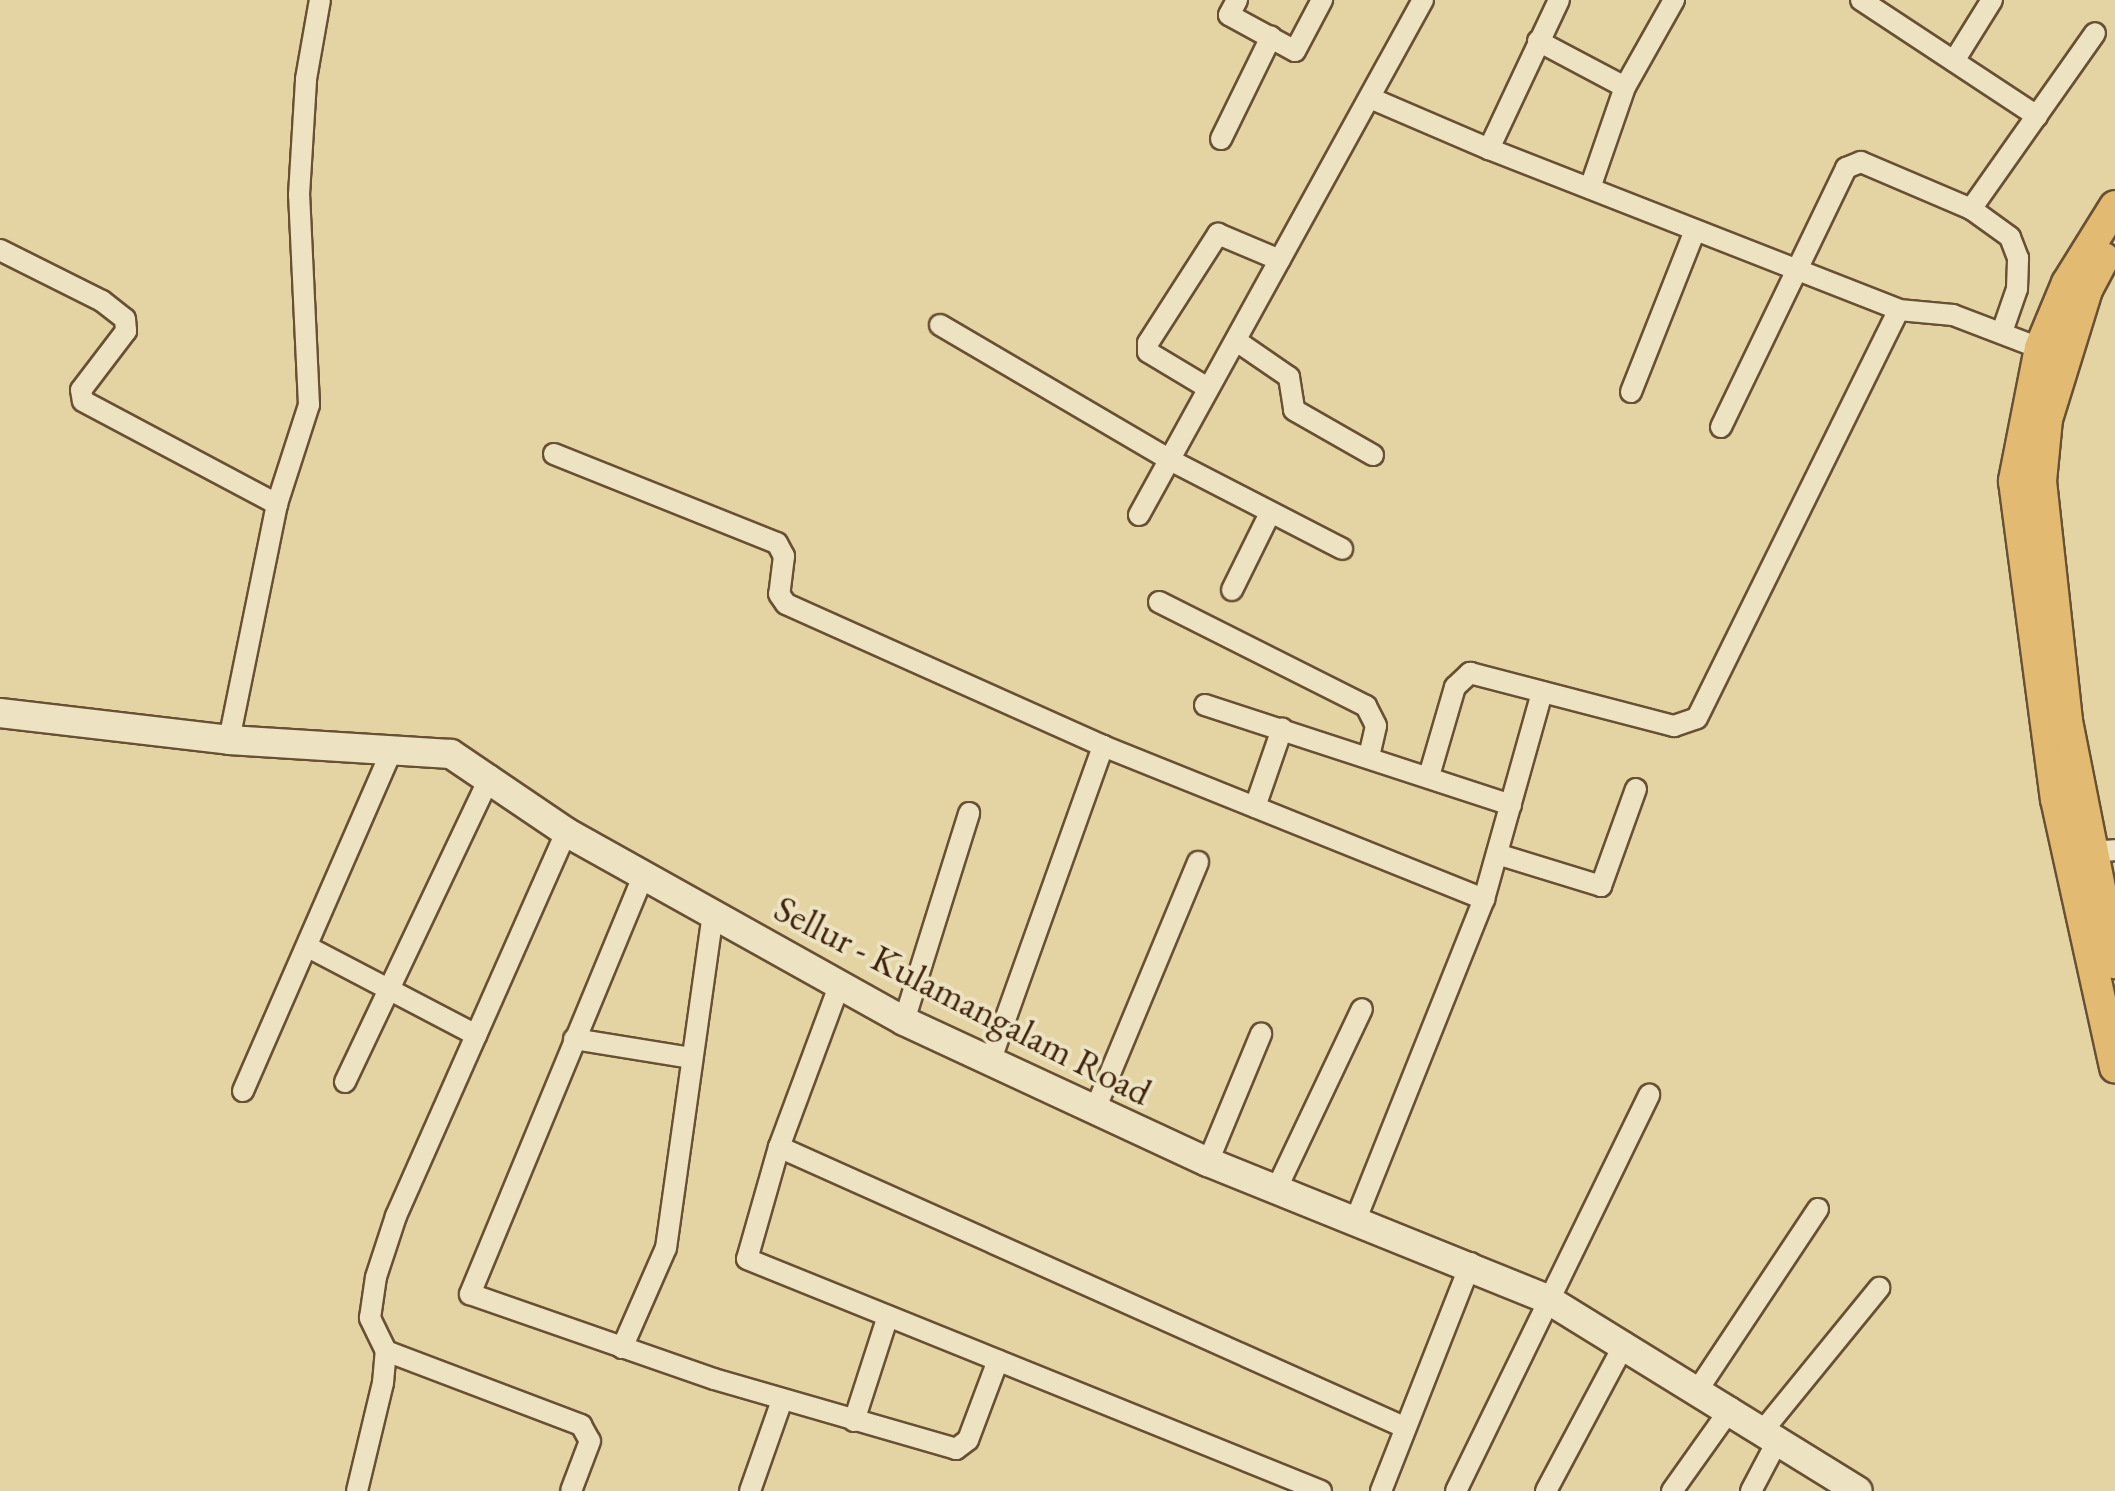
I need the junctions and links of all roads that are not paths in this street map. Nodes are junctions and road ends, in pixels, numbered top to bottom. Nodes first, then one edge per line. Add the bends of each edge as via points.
1 (320, 0) edge
2 (1237, 0) edge
3 (1322, 0) edge
4 (1423, 0) edge
5 (1558, 0) edge
6 (1674, 0) edge
7 (1861, 0) edge
8 (1992, 0) edge
9 (2095, 33) dead end
10 (1271, 37) junction
11 (1538, 41) junction
12 (1954, 61) junction
13 (1624, 87) junction
14 (1370, 98) junction
15 (2037, 116) junction
16 (1221, 139) dead end
17 (1489, 149) junction
18 (1590, 188) junction
19 (2115, 206) edge
20 (1971, 209) junction
21 (1695, 230) junction
22 (2115, 238) edge
23 (0, 250) edge
24 (1280, 260) junction
25 (1799, 271) junction
26 (1900, 310) junction
27 (940, 324) dead end
28 (2002, 332) junction
29 (1238, 342) junction
30 (2052, 353) junction
31 (1208, 388) junction
32 (1631, 392) dead end
33 (1721, 427) dead end
34 (554, 454) dead end
35 (1373, 455) dead end
36 (1168, 460) junction
37 (278, 504) junction
38 (1270, 513) junction
39 (1139, 515) dead end
40 (1342, 549) dead end
41 (1232, 590) dead end
42 (1159, 602) dead end
43 (1542, 692) junction
44 (1205, 705) dead end
45 (0, 713) edge
46 (1282, 729) junction
47 (229, 740) junction
48 (1103, 746) junction
49 (393, 747) junction
50 (1369, 757) junction
51 (490, 776) junction
52 (1428, 776) junction
53 (1636, 788) dead end
54 (1510, 805) junction
55 (1255, 807) junction
56 (969, 812) dead end
57 (566, 832) junction
58 (2102, 851) edge
59 (1497, 854) junction
60 (1198, 862) dead end
61 (644, 874) junction
62 (1484, 899) junction
63 (713, 914) junction
64 (308, 947) junction
65 (2115, 963) edge
66 (839, 986) junction
67 (389, 990) junction
68 (1362, 1009) dead end
69 (904, 1021) junction
70 (1261, 1034) dead end
71 (476, 1035) junction
72 (574, 1039) junction
73 (691, 1058) junction
74 (990, 1062) junction
75 (2115, 1068) edge
76 (345, 1082) dead end
77 (242, 1091) dead end
78 (1649, 1095) dead end
79 (1094, 1112) junction
80 (779, 1148) junction
81 (1208, 1162) junction
82 (1276, 1190) junction
83 (1818, 1209) dead end
84 (1354, 1224) junction
85 (1471, 1263) junction
86 (1878, 1288) dead end
87 (1547, 1298) junction
88 (888, 1316) junction
89 (1624, 1343) junction
90 (622, 1348) junction
91 (386, 1351) junction
92 (998, 1360) junction
93 (1699, 1388) junction
94 (782, 1400) junction
95 (1732, 1408) junction
96 (854, 1421) junction
97 (1404, 1428) junction
98 (1772, 1433) junction
99 (357, 1491) edge
100 (571, 1491) edge
101 (750, 1491) edge
102 (1321, 1491) edge
103 (1382, 1491) edge
104 (1456, 1491) edge
105 (1546, 1491) edge
106 (1672, 1491) edge
107 (1750, 1491) edge
108 (1858, 1491) edge

1 - 37 street via 306,79 299,195 309,405
2 - 10 street via 1230,14
3 - 10 street via 1295,51
4 - 14 street
5 - 11 street
6 - 13 street
7 - 12 street
8 - 12 street
9 - 15 street
10 - 16 street
11 - 13 street
11 - 17 street
12 - 15 street
13 - 18 street
14 - 17 street
14 - 24 street
15 - 20 street
17 - 18 street
18 - 21 street
19 - 30 main road via 2067,284
20 - 25 street via 1851,164
20 - 28 street via 2010,237 2018,258 2017,290
21 - 25 street
21 - 32 street
22 - 30 main road
23 - 37 street via 102,301 125,320 126,332 81,390 83,402
24 - 29 street
24 - 31 street via 1218,234 1148,344 1148,352
25 - 26 street
25 - 33 street
26 - 28 street via 1953,314
26 - 43 street via 1697,718 1674,726
27 - 36 street
28 - 30 street
29 - 31 street
29 - 35 street via 1289,377 1294,410
30 - 58 main road via 2041,480 2052,618
30 - 75 main road via 2021,420 2016,516 2056,799
31 - 36 street
34 - 48 street via 777,544 784,556 779,594 786,604
36 - 38 street
36 - 39 street
37 - 47 street
38 - 40 street
38 - 41 street
42 - 50 street via 1366,706 1376,726
43 - 52 street via 1470,673 1460,678
43 - 54 street
44 - 46 street
45 - 47 main road, Sellur - Kulamangalam Road
46 - 50 street
46 - 55 street
47 - 49 main road, Sellur - Kulamangalam Road
48 - 55 street
48 - 74 street
49 - 51 main road, Sellur - Kulamangalam Road via 451,754
49 - 64 street
50 - 52 street
51 - 57 main road, Sellur - Kulamangalam Road
51 - 67 street
52 - 54 street
53 - 59 street via 1601,886
54 - 59 street
55 - 62 street
56 - 69 street
57 - 61 main road, Sellur - Kulamangalam Road
57 - 71 street
58 - 65 main road
59 - 62 street
60 - 79 street
61 - 63 main road, Sellur - Kulamangalam Road
61 - 72 street
62 - 84 street
63 - 66 main road, Sellur - Kulamangalam Road
63 - 73 street
64 - 67 street
64 - 77 street
66 - 69 main road, Sellur - Kulamangalam Road
66 - 80 street
67 - 71 street
67 - 76 street
68 - 82 street
69 - 74 main road, Sellur - Kulamangalam Road
70 - 81 street
71 - 91 street via 376,1277 370,1318
72 - 73 street
72 - 90 street via 470,1294
73 - 90 street via 662,1264
74 - 79 main road, Sellur - Kulamangalam Road
78 - 87 street
79 - 81 main road, Sellur - Kulamangalam Road
80 - 88 street via 747,1259
80 - 97 street
81 - 82 main road, Sellur - Kulamangalam Road
82 - 84 main road, Sellur - Kulamangalam Road
83 - 93 street
84 - 85 main road, Sellur - Kulamangalam Road
85 - 87 main road, Sellur - Kulamangalam Road
85 - 97 street
86 - 98 street
87 - 89 main road, Sellur - Kulamangalam Road
87 - 104 street
88 - 92 street
88 - 96 street
89 - 93 main road, Sellur - Kulamangalam Road
89 - 105 street
90 - 94 street
91 - 99 street
91 - 100 street via 581,1425 590,1441
92 - 96 street via 964,1447
92 - 102 street
93 - 95 main road, Sellur - Kulamangalam Road
94 - 96 street
94 - 101 street
95 - 98 main road, Sellur - Kulamangalam Road
95 - 106 street
97 - 103 street
98 - 107 street
98 - 108 main road, Sellur - Kulamangalam Road

